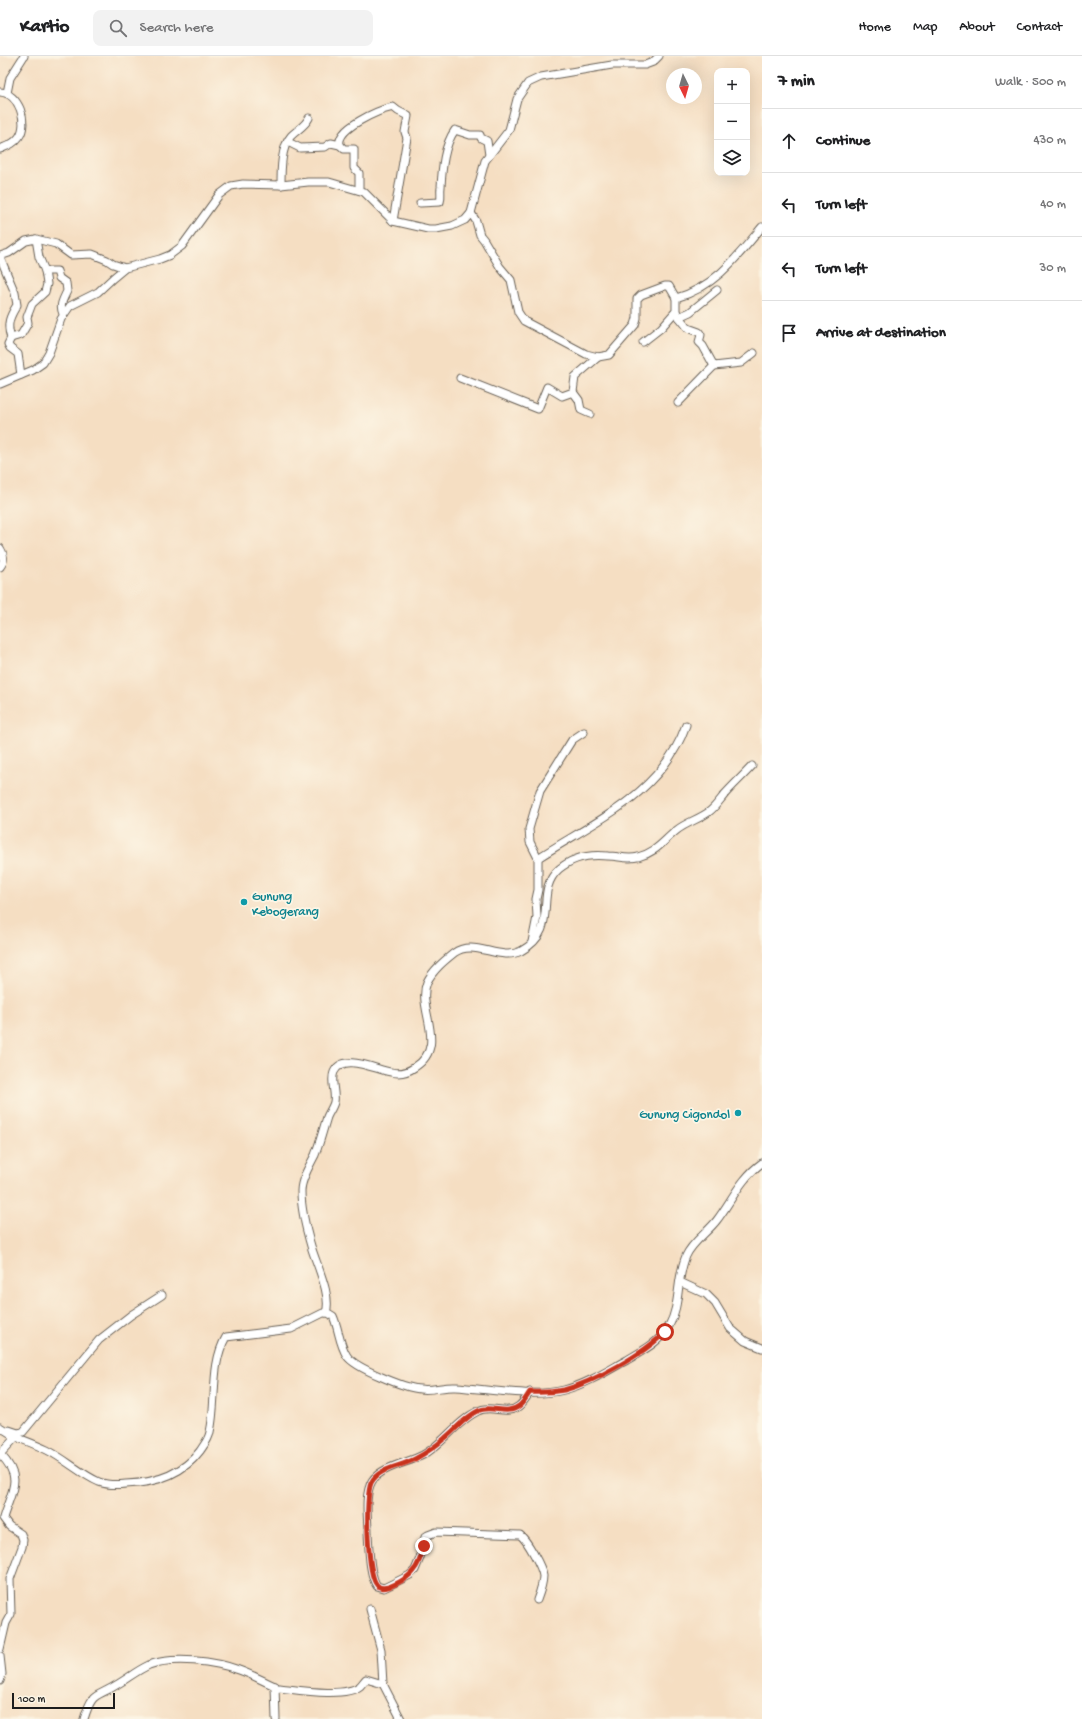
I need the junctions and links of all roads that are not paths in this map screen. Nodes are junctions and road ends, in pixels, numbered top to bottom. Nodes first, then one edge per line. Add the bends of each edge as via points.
1 (24, 56) edge
2 (659, 56) edge
3 (3, 93) edge
4 (309, 118) dead end
5 (288, 142) junction
6 (340, 145) junction
7 (0, 149) edge
8 (489, 155) junction
9 (281, 184) junction
10 (359, 190) junction
11 (420, 203) dead end
12 (471, 213) junction
13 (393, 221) junction
14 (762, 227) edge
15 (36, 239) junction
16 (0, 257) edge
17 (125, 268) junction
18 (45, 271) junction
19 (717, 290) dead end
20 (676, 298) junction
21 (63, 314) junction
22 (678, 314) junction
23 (11, 338) junction
24 (643, 342) dead end
25 (754, 353) dead end
26 (598, 357) junction
27 (714, 366) junction
28 (21, 375) junction
29 (460, 378) dead end
30 (0, 384) edge
31 (573, 392) junction
32 (678, 403) dead end
33 (590, 414) dead end
34 (0, 548) edge
35 (0, 567) edge
36 (686, 725) dead end
37 (584, 732) dead end
38 (752, 766) dead end
39 (538, 858) junction
40 (532, 942) junction
41 (762, 1163) edge
42 (680, 1282) junction
43 (162, 1295) dead end
44 (326, 1313) junction
45 (762, 1348) edge
46 (530, 1392) junction
47 (0, 1426) edge
48 (16, 1437) junction
49 (1, 1452) edge
50 (537, 1600) dead end
51 (370, 1610) dead end
52 (0, 1649) edge
53 (0, 1656) edge
54 (0, 1681) edge
55 (383, 1684) junction
56 (275, 1686) junction
57 (84, 1719) edge
58 (276, 1719) edge
59 (401, 1719) edge

1 - 3 street
2 - 8 street via 645,65 607,66 541,77 528,83 517,98 509,130
3 - 7 street via 13,97 19,105 22,128 16,140
4 - 5 street via 306,124 290,136
5 - 6 street via 300,148 325,147 331,143
5 - 9 street via 282,156
6 - 10 street via 344,149 354,149 354,168 359,173
6 - 13 street via 341,134 383,109 393,107 408,116 405,132 407,138
8 - 11 street via 487,141 480,135 455,130 443,164 440,202
8 - 12 street via 485,161
9 - 10 street via 324,181
9 - 17 street via 243,184 226,189 178,249 160,260
10 - 13 street
12 - 13 street via 461,222 436,229
12 - 26 street via 480,235 511,280 518,312 524,321 581,352
14 - 20 street via 721,274 692,293
15 - 16 street via 26,241
15 - 17 street via 56,244 71,255 92,254
15 - 18 street
16 - 23 street via 15,293 17,305 8,322
17 - 21 street via 98,292 75,303
18 - 21 street via 57,271 59,278 66,283 68,291 60,308
18 - 23 street via 45,292 32,304 27,317 28,323 21,335
19 - 22 street via 690,312
20 - 22 street
20 - 26 street via 669,286 641,295 637,299 635,325 609,355
21 - 28 street via 47,359
22 - 24 street
22 - 27 street via 688,328 699,332 699,342
23 - 28 street via 8,344 18,354
25 - 27 street via 740,363
26 - 31 street via 575,377
27 - 32 street
28 - 30 street
29 - 31 street via 538,409 547,387 562,396
31 - 33 street via 579,400 581,410
34 - 35 street via 4,562
36 - 39 street via 672,756 649,784 617,810
37 - 39 street via 572,740 540,791 529,829 530,842
38 - 40 street via 711,810 682,826 653,852 632,858 590,855 558,869 546,896 545,923
39 - 40 street via 537,917
40 - 44 street via 515,953 463,949 456,951 438,966 426,987 431,1044 426,1056 416,1067 406,1072 392,1073 350,1062 343,1064 334,1072 334,1104 301,1191 305,1225 328,1298
41 - 42 street via 746,1177 717,1220 688,1252
42 - 45 street via 706,1294 715,1303 730,1328 745,1341
42 - 46 street via 677,1306 672,1320 655,1342 600,1376 570,1388
43 - 47 street via 99,1340 23,1432 11,1432
44 - 46 street via 333,1316 343,1350 353,1363 403,1385 420,1389 454,1386
44 - 48 street via 291,1329 226,1337 217,1362 210,1434 191,1463 167,1477 139,1483 99,1482 47,1450
46 - 50 street via 518,1407 511,1410 489,1408 477,1411 425,1454 376,1476 369,1492 368,1543 374,1580 377,1586 384,1588 406,1579 413,1572 422,1553 424,1540 430,1534 436,1532 520,1535 534,1555 542,1573 542,1589
47 - 48 street
48 - 49 street
49 - 52 street via 13,1472 15,1483 3,1518 21,1534 23,1540 10,1579 11,1614 6,1623
51 - 55 street via 381,1650
53 - 54 street
55 - 56 street via 366,1679 359,1687 341,1692 275,1689
55 - 59 street
56 - 57 street via 238,1670 203,1661 157,1663 143,1668 94,1697 88,1704
56 - 58 street

